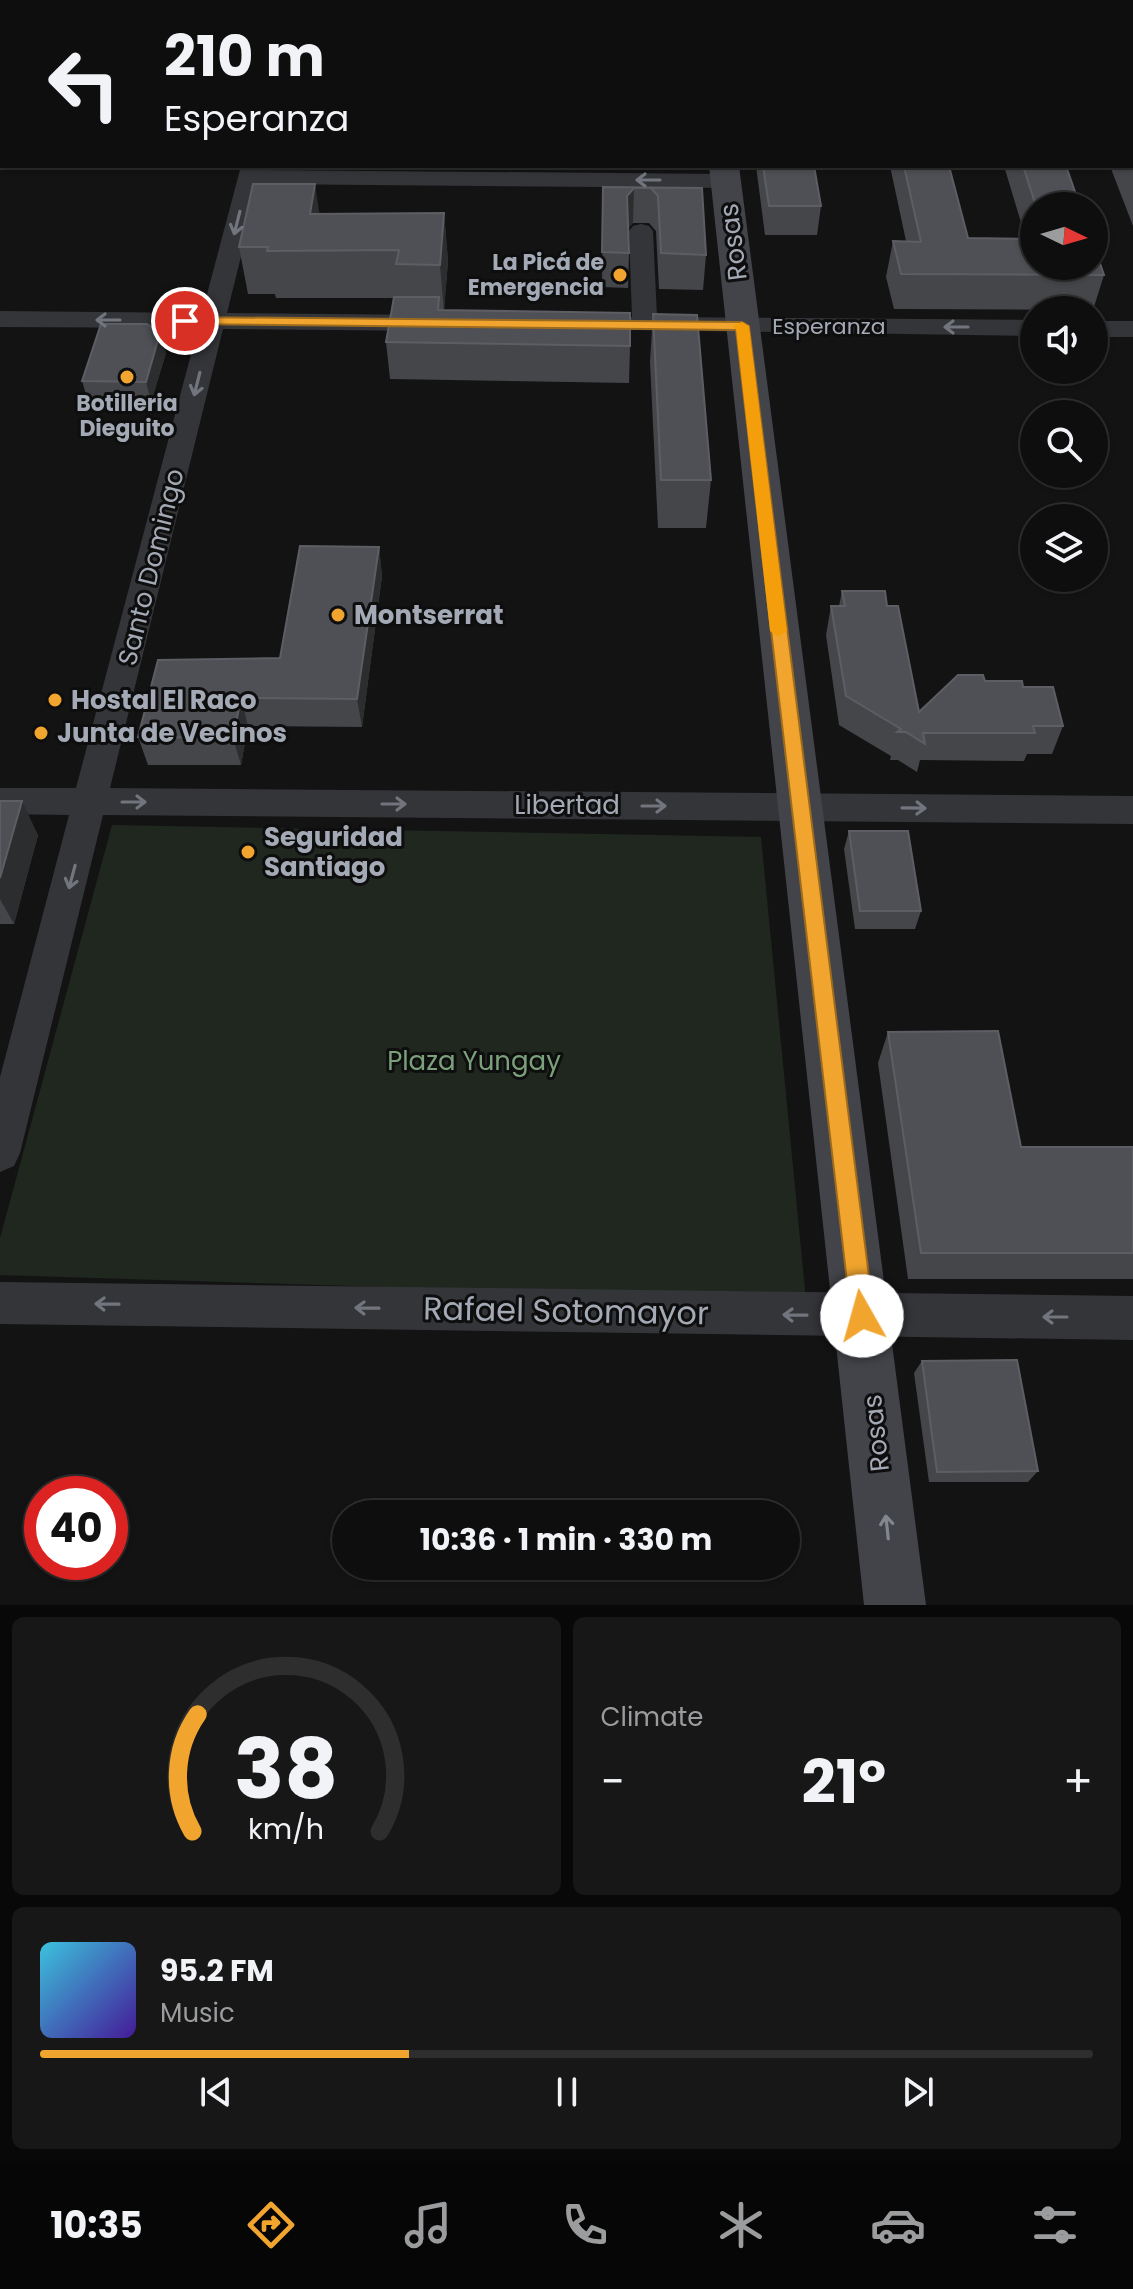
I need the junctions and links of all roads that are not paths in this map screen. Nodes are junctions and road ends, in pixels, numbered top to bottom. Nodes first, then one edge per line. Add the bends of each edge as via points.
1 (250, 172) edge
2 (725, 174) edge
3 (641, 231) dead end
4 (0, 319) edge
5 (213, 321) junction
6 (460, 323) edge
7 (552, 324) edge
8 (645, 325) junction
9 (742, 326) junction
10 (1020, 328) edge
11 (1108, 329) edge
12 (1133, 329) edge
13 (0, 801) edge
14 (92, 802) junction
15 (799, 806) junction
16 (1133, 810) edge
17 (0, 1153) edge
18 (0, 1303) edge
19 (862, 1316) junction
20 (1133, 1318) edge
21 (895, 1605) edge

2 -> 1 street
1 -> 5 street, Santo Domingo
2 - 9 street, Rosas
3 - 8 street
5 -> 4 street
5 - 6 street
5 -> 14 street, Santo Domingo
7 - 8 street, Esperanza
8 - 9 street, Esperanza
10 -> 9 street, Esperanza
9 - 15 street, Rosas
11 - 12 street
13 - 14 street, Libertad
14 -> 15 street, Libertad
14 -> 17 street, Santo Domingo
15 -> 16 street, Libertad
15 - 19 street, Rosas
19 -> 18 street, Rafael Sotomayor
20 -> 19 street, Rafael Sotomayor
21 -> 19 street, Rosas

